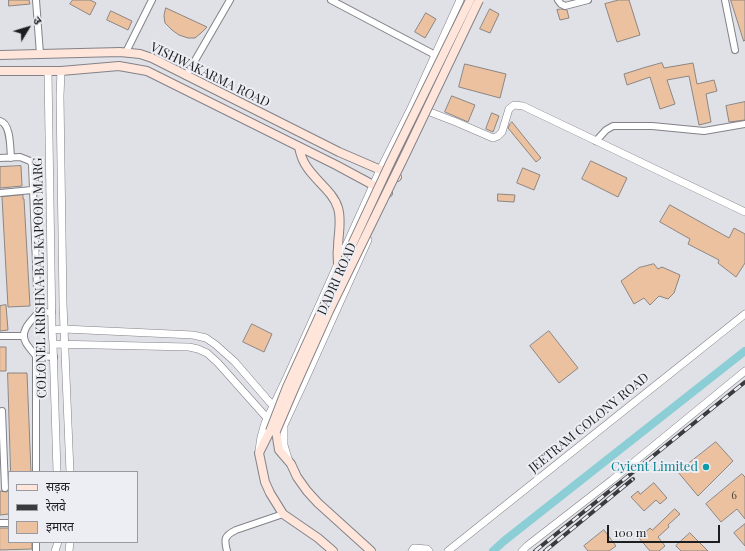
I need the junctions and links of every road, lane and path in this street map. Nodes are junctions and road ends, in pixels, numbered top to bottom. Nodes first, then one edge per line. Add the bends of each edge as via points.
1 (36, 0) edge
2 (152, 0) edge
3 (230, 0) edge
4 (331, 0) edge
5 (460, 0) edge
6 (470, 0) edge
7 (479, 0) edge
8 (483, 0) edge
9 (558, 0) edge
10 (588, 0) edge
11 (725, 0) edge
12 (735, 50) dead end
13 (126, 52) junction
14 (40, 54) junction
15 (0, 55) edge
16 (435, 56) junction
17 (453, 63) junction
18 (0, 71) edge
19 (48, 71) junction
20 (61, 71) junction
21 (186, 76) junction
22 (430, 112) junction
23 (0, 121) edge
24 (744, 126) edge
25 (596, 141) junction
26 (299, 147) junction
27 (0, 158) edge
28 (11, 158) junction
29 (380, 170) junction
30 (397, 177) junction
31 (373, 186) junction
32 (32, 190) junction
33 (0, 193) edge
34 (388, 193) junction
35 (745, 212) edge
36 (338, 264) junction
37 (52, 312) junction
38 (38, 313) junction
39 (745, 314) edge
40 (64, 329) junction
41 (52, 330) junction
42 (0, 336) edge
43 (24, 336) junction
44 (53, 344) junction
45 (64, 344) junction
46 (36, 356) junction
47 (54, 357) junction
48 (745, 372) edge
49 (273, 406) junction
50 (2, 411) dead end
51 (290, 413) junction
52 (267, 418) junction
53 (284, 425) junction
54 (273, 431) junction
55 (259, 453) junction
56 (291, 464) junction
57 (36, 471) edge
58 (57, 471) edge
59 (70, 471) edge
60 (5, 488) edge
61 (283, 514) junction
62 (227, 551) edge
63 (333, 551) edge
64 (371, 551) edge
65 (412, 551) edge
66 (429, 551) edge
67 (448, 551) edge
68 (522, 551) edge

1 - 14 street
2 - 13 street
3 - 21 street
4 - 16 street
5 - 16 street, DADRI ROAD
6 - 54 main road, bridge via 287,387
7 - 54 main road, bridge
8 - 17 street, DADRI ROAD
9 - 10 street via 565,6
11 - 12 street
13 - 14 main road, VISHWAKARMA ROAD
13 - 21 main road, VISHWAKARMA ROAD via 152,58
14 - 15 main road, VISHWAKARMA ROAD
16 - 17 street
16 - 29 street, DADRI ROAD
17 - 22 street, DADRI ROAD
18 - 19 main road, VISHWAKARMA ROAD
19 - 20 main road, VISHWAKARMA ROAD
19 - 37 street, COLONEL KRISHNA BAL KAPOOR MARG
20 - 26 main road, VISHWAKARMA ROAD via 119,66 147,71
20 - 40 street, COLONEL KRISHNA BAL KAPOOR MARG
21 - 29 main road, VISHWAKARMA ROAD
22 - 25 street via 493,138 502,132 509,109 522,106
22 - 30 street, DADRI ROAD
23 - 28 street via 7,126
24 - 25 street via 704,131 652,126 613,126
25 - 35 street
26 - 31 main road, VISHWAKARMA ROAD
26 - 36 main road via 304,163 330,194 338,208
27 - 28 street
28 - 32 street via 20,157 32,164
29 - 30 main road, VISHWAKARMA ROAD
29 - 31 street, DADRI ROAD
30 - 34 street, DADRI ROAD
31 - 34 main road, VISHWAKARMA ROAD
31 - 36 street, DADRI ROAD
32 - 33 street
32 - 38 street
34 - 51 street, DADRI ROAD
36 - 49 street, DADRI ROAD
37 - 38 street
37 - 41 street, COLONEL KRISHNA BAL KAPOOR MARG
38 - 43 street via 25,330
39 - 67 street, JEETRAM COLONY ROAD
40 - 41 street
40 - 45 street, COLONEL KRISHNA BAL KAPOOR MARG
40 - 49 street via 193,335 206,338 235,362
41 - 44 street, COLONEL KRISHNA BAL KAPOOR MARG
42 - 43 street
43 - 46 street via 25,342
44 - 45 street
44 - 47 street, COLONEL KRISHNA BAL KAPOOR MARG
45 - 52 street via 198,349 218,363
45 - 59 street, COLONEL KRISHNA BAL KAPOOR MARG
46 - 47 street
46 - 57 street
47 - 58 street, COLONEL KRISHNA BAL KAPOOR MARG
48 - 68 street
49 - 51 street
49 - 52 street, DADRI ROAD
50 - 60 street
51 - 53 street, DADRI ROAD
52 - 53 street
52 - 55 street, DADRI ROAD
53 - 56 street, DADRI ROAD via 284,445
54 - 55 main road
54 - 56 main road via 280,450
55 - 61 main road, DADRI ROAD via 265,482
56 - 64 main road, DADRI ROAD via 307,491 318,503
61 - 62 street via 229,534 225,542
61 - 63 main road, DADRI ROAD
65 - 66 street via 414,548

